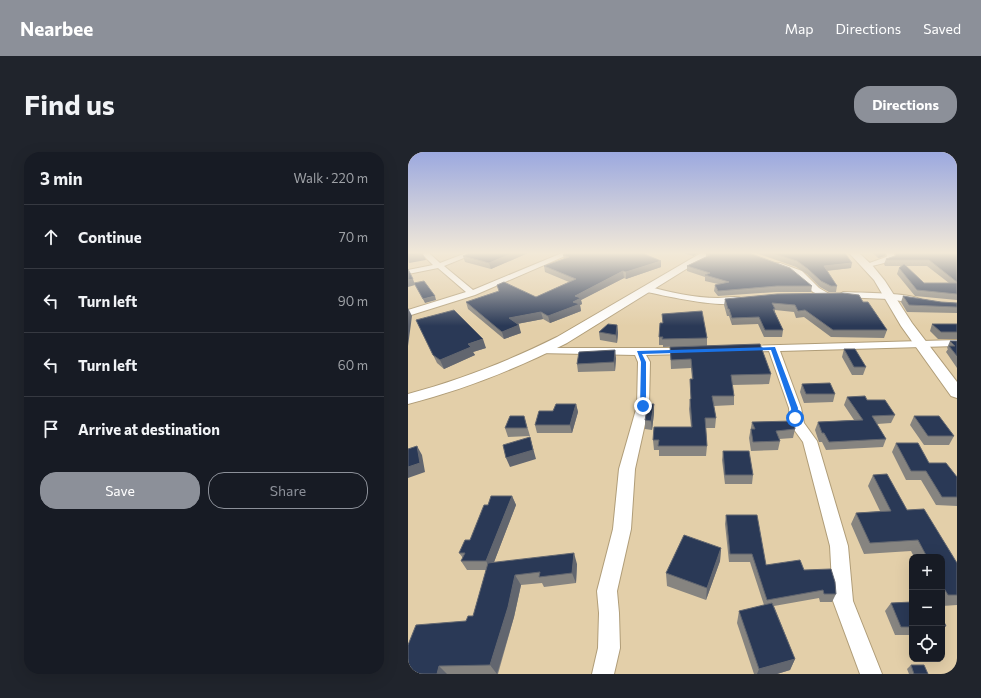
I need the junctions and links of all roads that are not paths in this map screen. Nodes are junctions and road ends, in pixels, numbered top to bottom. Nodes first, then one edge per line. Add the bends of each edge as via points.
1 (452, 277) edge
2 (510, 277) edge
3 (666, 277) edge
4 (803, 277) edge
5 (876, 277) edge
6 (646, 289) junction
7 (472, 293) junction
8 (827, 295) junction
9 (806, 296) edge
10 (889, 296) junction
11 (748, 299) edge
12 (932, 303) edge
13 (408, 312) edge
14 (957, 343) edge
15 (920, 345) junction
16 (773, 348) junction
17 (734, 350) edge
18 (542, 351) junction
19 (694, 351) edge
20 (639, 352) junction
21 (957, 393) edge
22 (408, 399) edge
23 (603, 674) edge
24 (871, 674) edge

1 - 7 street
2 - 7 street
3 - 6 street
4 - 8 street via 816,290
5 - 10 street
6 - 11 street via 695,300
6 - 18 street
7 - 13 street
8 - 9 street
8 - 10 street
10 - 12 street
10 - 15 street
14 - 15 street
15 - 16 street
15 - 21 street
16 - 17 street
16 - 24 street via 795,408 797,424 810,441 839,546 843,601
18 - 20 street
18 - 22 street via 481,377
19 - 20 street
20 - 23 street via 644,362 643,406 627,469 622,530 607,591 609,648

